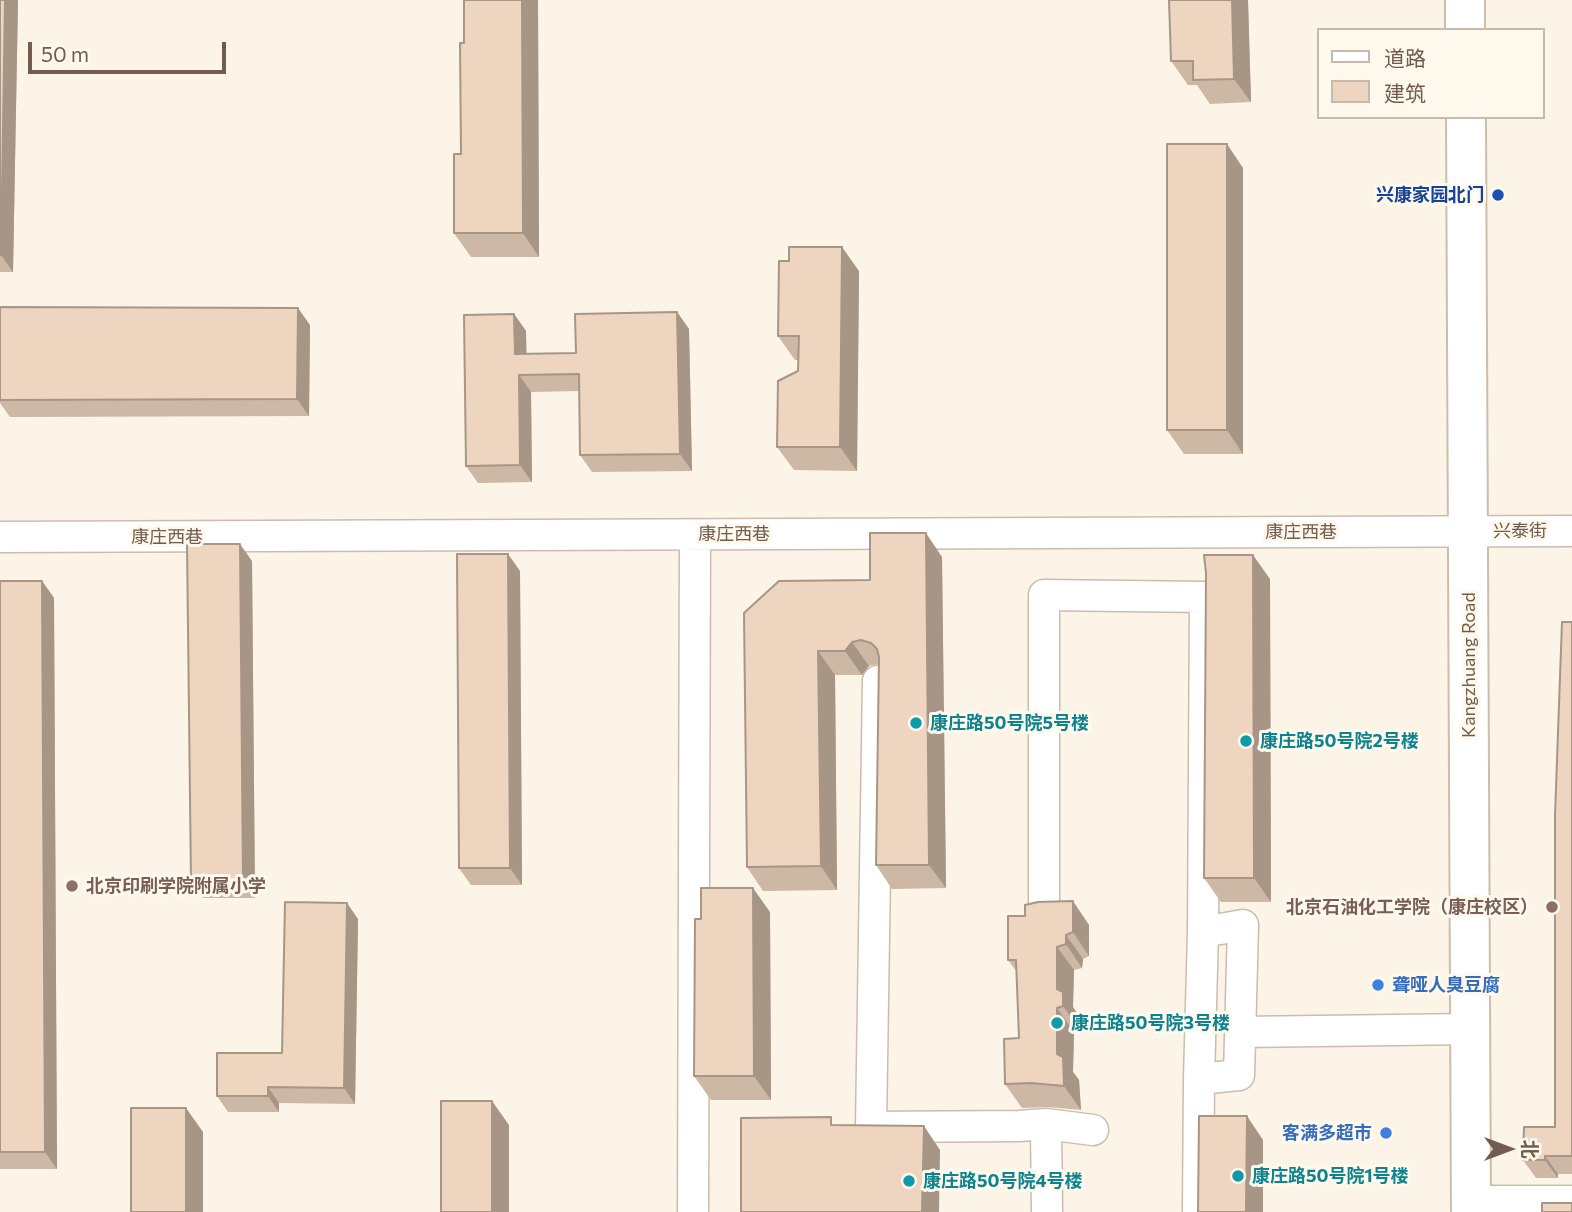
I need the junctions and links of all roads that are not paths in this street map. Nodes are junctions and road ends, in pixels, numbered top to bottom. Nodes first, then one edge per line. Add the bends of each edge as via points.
1 (1465, 0) edge
2 (1465, 28) edge
3 (1466, 119) edge
4 (1468, 531) junction
5 (1572, 531) edge
6 (695, 534) junction
7 (0, 537) edge
8 (878, 681) edge
9 (1044, 912) edge
10 (1203, 932) junction
11 (1471, 1029) junction
12 (1242, 1032) junction
13 (1199, 1079) junction
14 (1046, 1124) junction
15 (1093, 1130) dead end
16 (1560, 1204) edge
17 (1471, 1206) edge
18 (693, 1212) edge
19 (1047, 1212) edge
20 (1198, 1212) edge

1 - 2 street
3 - 4 street, Kangzhuang Road
4 - 5 street, 兴泰街
4 - 6 street, 康庄西巷
4 - 11 street, Kangzhuang Road
6 - 7 street, 康庄西巷
6 - 18 street
8 - 14 street via 871,1127
9 - 10 street via 1044,595 1205,597
10 - 12 street via 1244,925
10 - 13 street
11 - 12 street
11 - 17 street, Kangzhuang Road
12 - 13 street via 1239,1075
13 - 20 street
14 - 15 street
14 - 19 street
16 - 17 street

